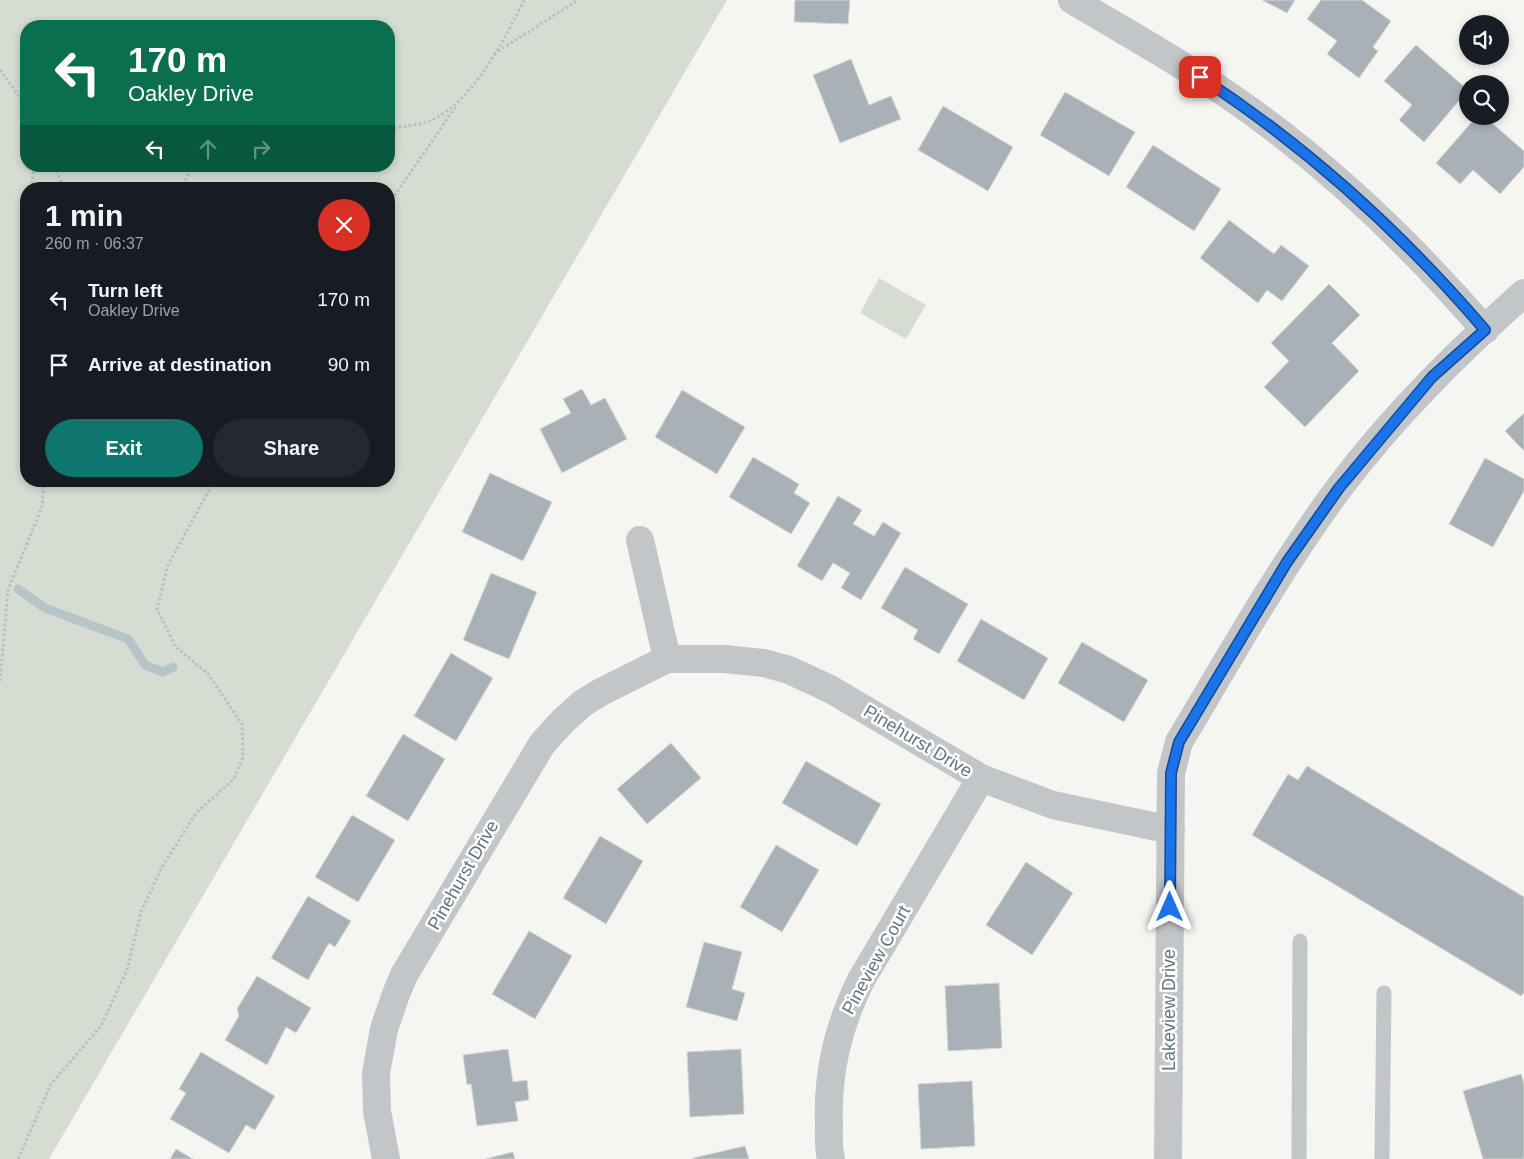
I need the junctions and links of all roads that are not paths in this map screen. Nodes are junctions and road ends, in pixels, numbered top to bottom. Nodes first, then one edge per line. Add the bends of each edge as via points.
1 (1072, 0) edge
2 (1524, 293) edge
3 (1485, 330) junction
4 (640, 540) dead end
5 (667, 659) junction
6 (981, 778) junction
7 (1171, 830) junction
8 (1300, 940) dead end
9 (1384, 993) dead end
10 (386, 1159) edge
11 (831, 1159) edge
12 (1168, 1159) edge
13 (1299, 1159) edge
14 (1382, 1159) edge

1 - 3 street via 1228,95 1283,136 1394,234
2 - 3 street, Lakeview Drive
3 - 7 street, Lakeview Drive via 1432,377 1399,414 1339,488 1287,562 1179,742 1171,773
4 - 5 street
5 - 6 street, Pinehurst Drive via 732,660 790,670 830,689
5 - 10 street, Pinehurst Drive via 584,703 542,744 404,975 384,1029 376,1073 377,1111
6 - 7 street, Pinehurst Drive via 1053,805
6 - 11 street, Pineview Court via 846,1010 830,1072
7 - 12 street, Lakeview Drive
8 - 13 lane
9 - 14 lane

